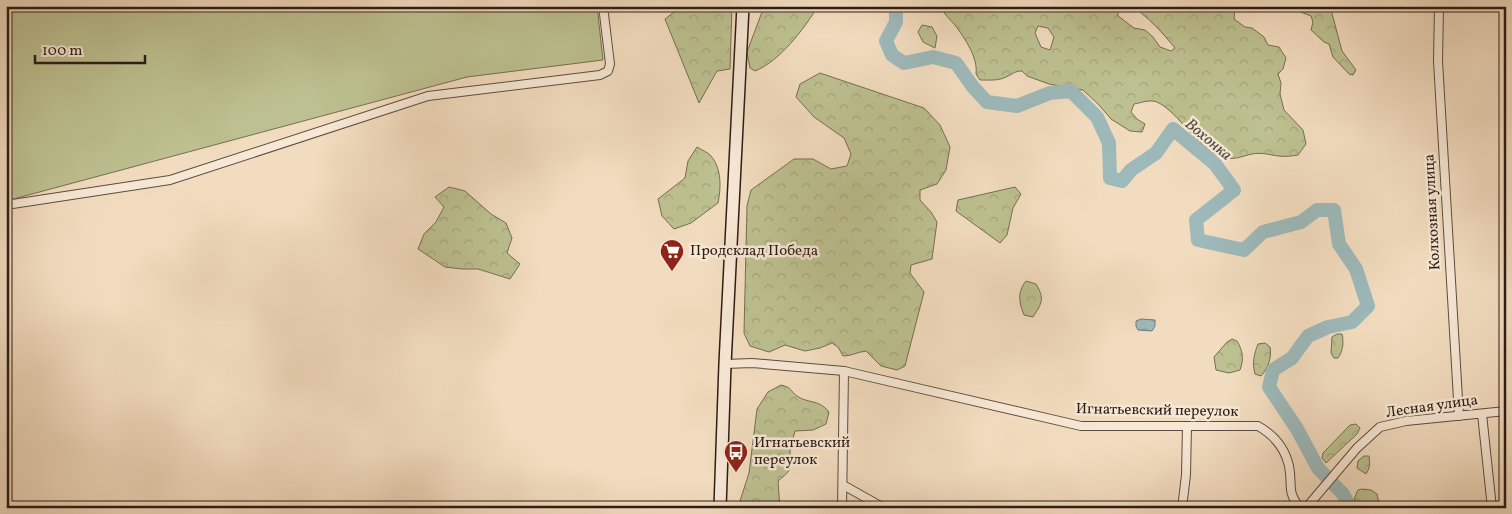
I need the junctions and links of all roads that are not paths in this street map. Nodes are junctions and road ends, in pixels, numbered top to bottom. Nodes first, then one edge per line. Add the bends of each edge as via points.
1 (603, 6) edge
2 (743, 6) edge
3 (1439, 6) edge
4 (6, 205) edge
5 (725, 364) junction
6 (844, 371) junction
7 (1506, 411) edge
8 (1482, 414) junction
9 (1459, 416) junction
10 (1187, 426) junction
11 (843, 485) junction
12 (721, 507) edge
13 (1305, 507) edge
14 (842, 508) edge
15 (884, 508) edge
16 (1182, 508) edge
17 (1492, 508) edge

1 - 4 street via 610,64 608,71 600,74 428,96 170,180
2 - 5 main road
3 - 9 street, Колхозная улица via 1438,61
5 - 6 street, Игнатьевский переулок via 752,363
5 - 12 main road
6 - 10 street, Игнатьевский переулок via 1081,426
6 - 11 street
7 - 8 street, Лесная улица
8 - 9 street, Лесная улица
8 - 17 street
9 - 13 street, Лесная улица via 1380,427
10 - 13 street, Игнатьевский переулок via 1258,426 1271,433 1280,443 1289,466 1290,492
10 - 16 street
11 - 14 street
11 - 15 street

